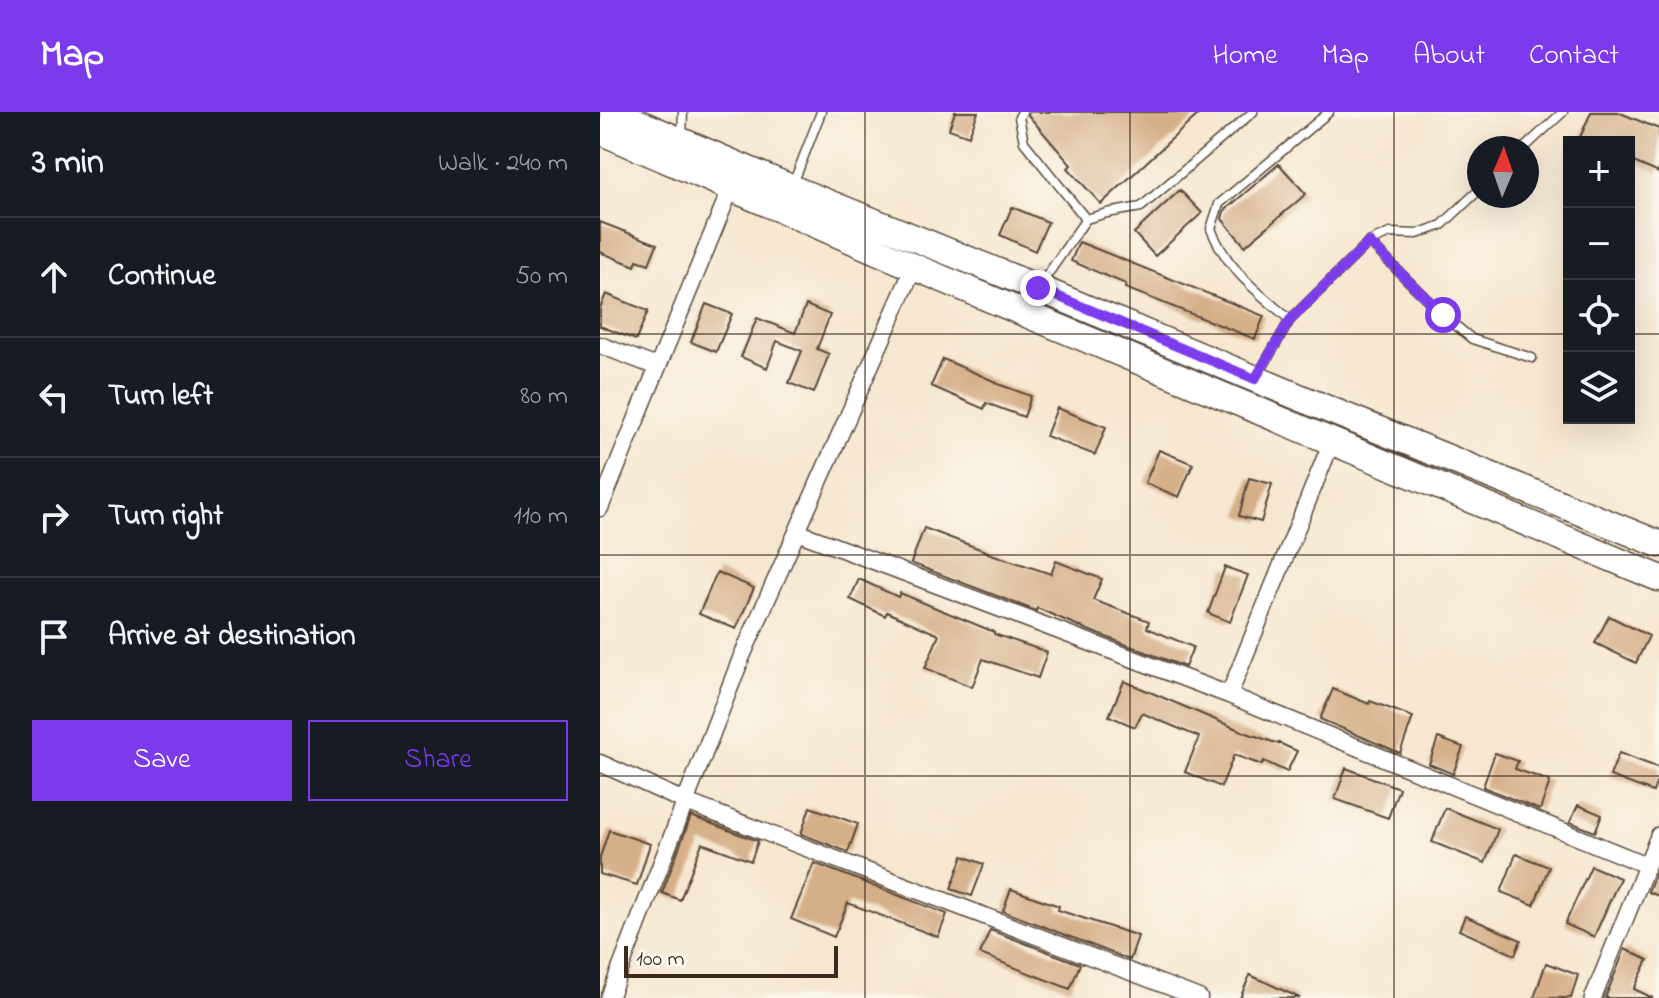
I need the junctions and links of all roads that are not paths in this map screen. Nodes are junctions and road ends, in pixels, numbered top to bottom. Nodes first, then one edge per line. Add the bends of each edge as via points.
1 (613, 112) edge
2 (683, 112) edge
3 (821, 112) edge
4 (1022, 112) edge
5 (1253, 112) edge
6 (1329, 112) edge
7 (1563, 112) edge
8 (600, 131) edge
9 (1537, 136) edge
10 (682, 143) junction
11 (731, 188) junction
12 (791, 188) junction
13 (1467, 201) edge
14 (1086, 219) junction
15 (1369, 242) junction
16 (914, 267) junction
17 (1038, 288) junction
18 (1290, 320) junction
19 (600, 345) edge
20 (1532, 358) dead end
21 (657, 367) junction
22 (1255, 379) junction
23 (1332, 441) junction
24 (600, 508) edge
25 (797, 532) junction
26 (1659, 544) edge
27 (1659, 578) edge
28 (1229, 695) junction
29 (600, 763) edge
30 (686, 802) junction
31 (1659, 835) edge
32 (1646, 865) junction
33 (609, 998) edge
34 (1199, 998) edge
35 (1593, 998) edge

1 - 10 main road
2 - 10 lane
3 - 12 lane
4 - 14 lane via 1024,142
5 - 14 lane via 1141,207
6 - 18 lane via 1219,204 1211,229 1235,272
7 - 9 lane
8 - 11 main road
10 - 12 main road
11 - 16 main road
11 - 21 street
12 - 17 main road
13 - 15 lane via 1442,225 1417,234 1390,233
14 - 17 lane
15 - 18 lane
15 - 20 lane via 1472,339
16 - 23 main road
16 - 25 street
17 - 22 main road
18 - 22 lane
19 - 21 street
21 - 24 street
22 - 26 main road
23 - 27 main road
23 - 28 street
25 - 28 street
25 - 30 street
28 - 32 street
29 - 30 street
30 - 33 street
30 - 34 street
31 - 32 street
32 - 35 street

